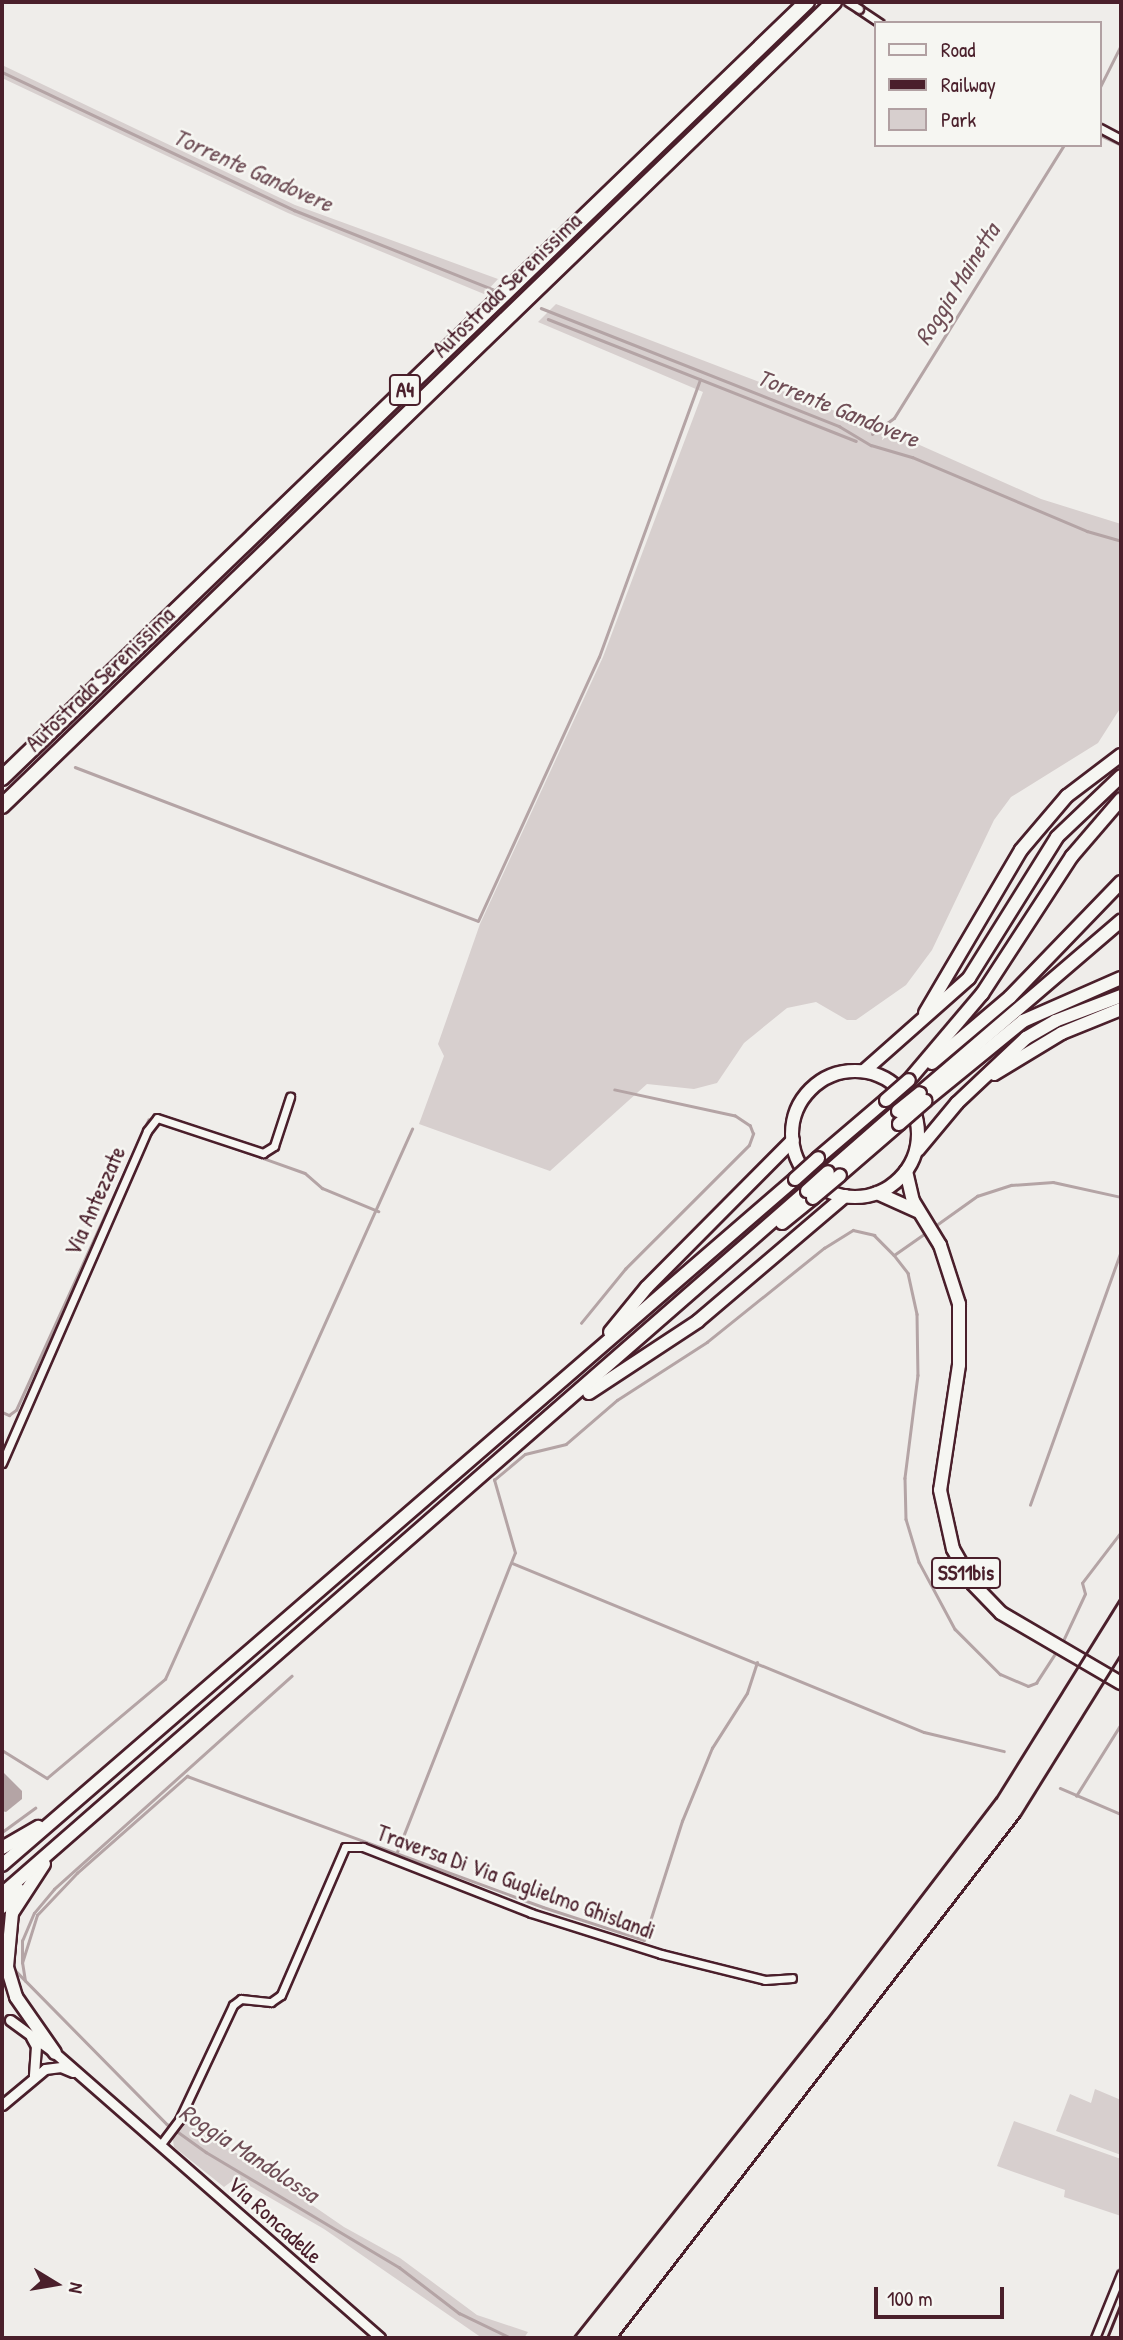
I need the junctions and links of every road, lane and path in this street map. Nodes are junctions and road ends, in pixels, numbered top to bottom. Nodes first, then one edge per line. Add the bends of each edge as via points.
1 (807, 2) edge
2 (834, 2) edge
3 (852, 4) edge
4 (877, 21) edge
5 (780, 55) junction
6 (1102, 129) edge
7 (1121, 139) edge
8 (1121, 755) edge
9 (1121, 776) edge
10 (2, 778) edge
11 (1121, 799) edge
12 (2, 806) edge
13 (1121, 882) edge
14 (1121, 921) edge
15 (1121, 978) edge
16 (1121, 996) edge
17 (1121, 1009) edge
18 (911, 1032) junction
19 (864, 1071) junction
20 (909, 1080) junction
21 (973, 1087) junction
22 (290, 1097) dead end
23 (923, 1097) junction
24 (793, 1140) junction
25 (915, 1153) junction
26 (906, 1171) junction
27 (877, 1193) junction
28 (845, 1196) junction
29 (917, 1211) junction
30 (584, 1363) junction
31 (507, 1454) junction
32 (2, 1463) edge
33 (1121, 1683) edge
34 (59, 1815) junction
35 (64, 1840) junction
36 (2, 1848) edge
37 (2, 1865) edge
38 (2, 1894) edge
39 (2, 1907) edge
40 (792, 1978) dead end
41 (6, 2017) edge
42 (55, 2053) junction
43 (34, 2076) junction
44 (81, 2076) junction
45 (2, 2105) edge
46 (161, 2144) junction
47 (1121, 2274) edge
48 (380, 2338) edge
49 (1095, 2338) edge

1 - 10 highway, Autostrada Serenissima / A4
2 - 5 highway, Autostrada Serenissima / A4
3 - 4 street
3 - 5 highway
5 - 12 highway, Autostrada Serenissima / A4
6 - 7 street
8 - 18 main road via 1067,796 1021,850 946,981
9 - 18 main road via 1057,837 983,960
11 - 20 main road via 1072,856 982,994
13 - 20 main road via 1010,997
14 - 23 main road
15 - 23 main road via 1023,1021
16 - 21 main road via 1038,1029
17 - 21 main road via 1062,1033
18 - 19 main road
19 - 24 main road via 832,1075 812,1088 798,1108
19 - 25 main road via 879,1075 904,1094 918,1122
20 - 30 main road, bridge
21 - 25 main road
22 - 32 street, Via Antezzate via 274,1146 263,1153 157,1118 147,1131
23 - 31 main road, bridge
24 - 28 main road via 806,1172 823,1188
24 - 30 main road via 647,1287
25 - 26 main road
26 - 27 main road
26 - 29 main road, SS11bis
27 - 28 main road
27 - 29 main road
28 - 31 main road via 698,1321 630,1363
29 - 33 main road, SS11bis via 948,1264 960,1314 959,1365 940,1469 942,1510 953,1549 973,1584 1002,1613
30 - 34 main road
31 - 35 main road
34 - 36 main road
34 - 37 main road
35 - 38 main road
35 - 39 main road
35 - 42 main road via 18,1902 6,1953 16,1997
40 - 46 street, Traversa Di Via Guglielmo Ghislandi via 765,1980 661,1954 531,1913 363,1847 345,1847 281,1995 271,2002 242,1999 233,2005 179,2120
41 - 42 street, Via Roncadelle
41 - 43 street via 36,2046
42 - 44 street, Via Roncadelle
43 - 44 street via 52,2067
43 - 45 street
44 - 46 street, Via Roncadelle
46 - 48 street, Via Roncadelle
47 - 49 street

